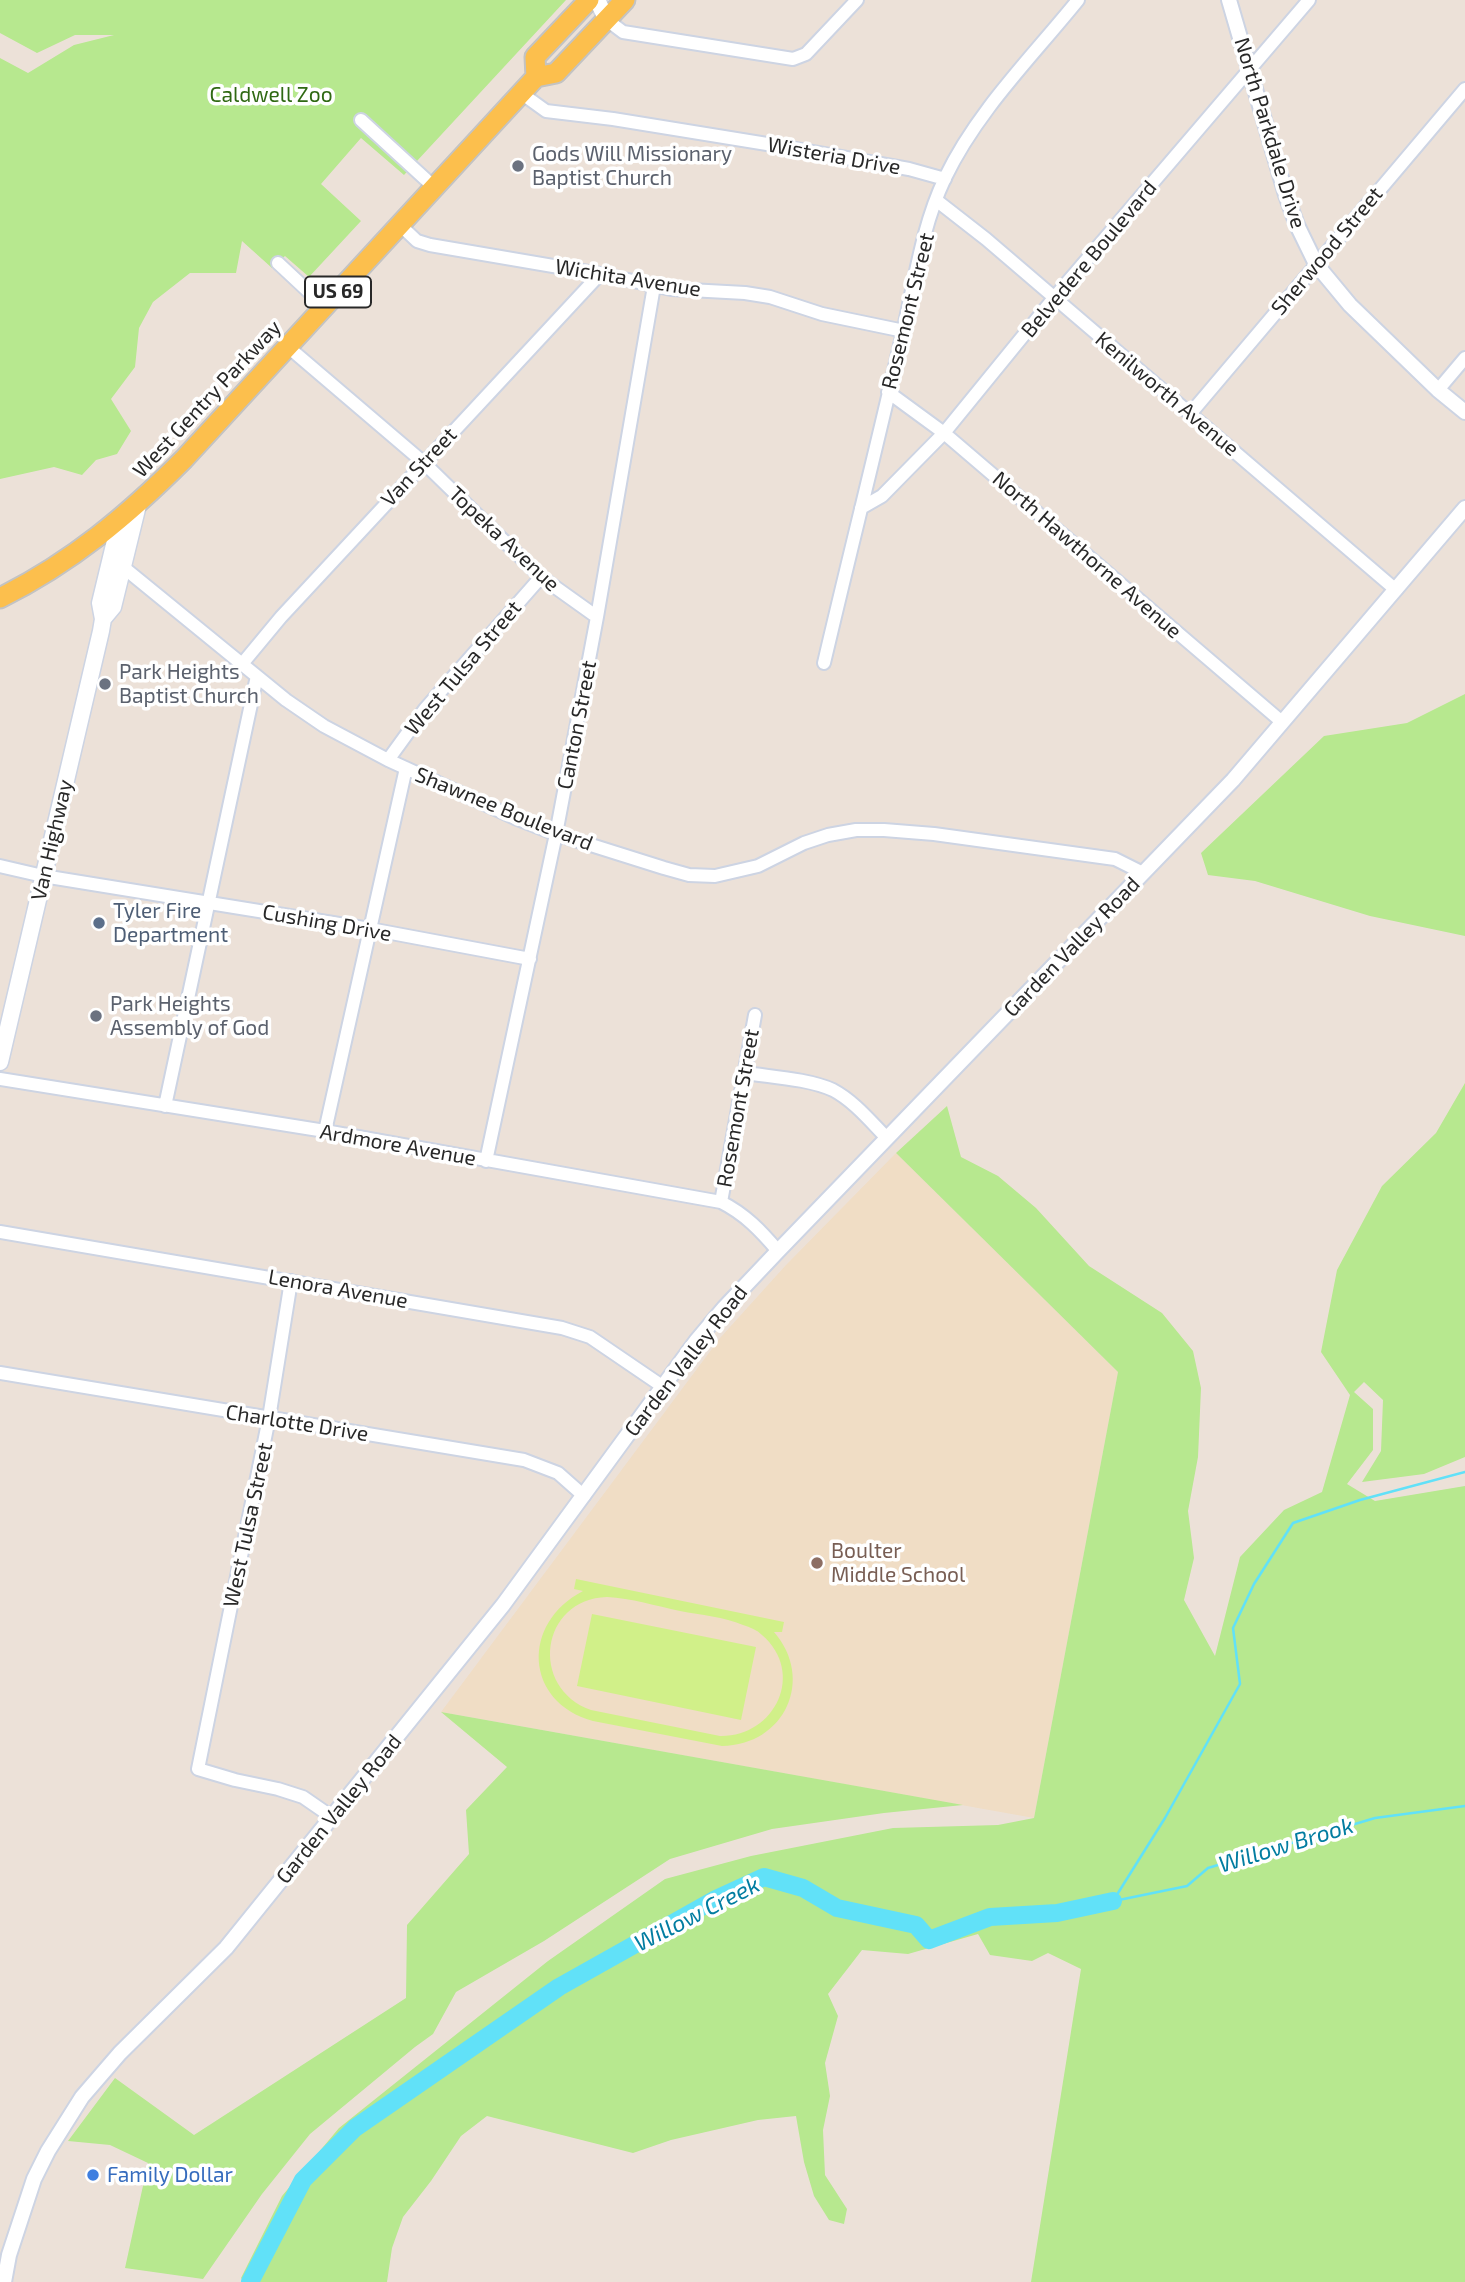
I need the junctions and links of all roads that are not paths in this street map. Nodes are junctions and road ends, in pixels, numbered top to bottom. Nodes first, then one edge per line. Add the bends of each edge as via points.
1 (589, 0) edge
2 (597, 0) edge
3 (625, 0) edge
4 (857, 0) edge
5 (1079, 0) edge
6 (1229, 0) edge
7 (1309, 0) edge
8 (607, 20) junction
9 (1249, 70) junction
10 (536, 77) junction
11 (1465, 89) edge
12 (521, 93) junction
13 (361, 120) dead end
14 (944, 179) junction
15 (434, 187) junction
16 (936, 200) junction
17 (399, 224) junction
18 (278, 263) dead end
19 (1316, 264) junction
20 (600, 274) junction
21 (654, 286) junction
22 (1054, 299) junction
23 (324, 306) junction
24 (904, 331) junction
25 (288, 346) junction
26 (1465, 358) edge
27 (1438, 390) junction
28 (888, 392) junction
29 (1465, 412) edge
30 (1190, 414) junction
31 (944, 433) junction
32 (423, 462) junction
33 (138, 505) junction
34 (1465, 508) edge
35 (861, 509) junction
36 (120, 520) junction
37 (123, 566) junction
38 (541, 577) junction
39 (1396, 590) junction
40 (0, 598) edge
41 (597, 617) junction
42 (103, 619) junction
43 (824, 663) dead end
44 (242, 664) junction
45 (257, 676) junction
46 (1282, 722) junction
47 (388, 760) junction
48 (406, 768) junction
49 (556, 834) junction
50 (0, 866) edge
51 (1143, 873) junction
52 (43, 876) junction
53 (209, 903) junction
54 (370, 929) junction
55 (530, 959) junction
56 (755, 1015) dead end
57 (0, 1062) edge
58 (746, 1073) junction
59 (0, 1079) edge
60 (165, 1106) junction
61 (325, 1131) junction
62 (887, 1138) junction
63 (486, 1161) junction
64 (722, 1202) junction
65 (0, 1232) edge
66 (778, 1251) junction
67 (291, 1281) junction
68 (0, 1373) edge
69 (662, 1385) junction
70 (270, 1418) junction
71 (584, 1496) junction
72 (331, 1817) junction
73 (4, 2282) edge

1 - 10 main road, West Gentry Parkway / US 69 via 536,57
2 - 8 main road
3 - 8 main road, West Gentry Parkway / US 69
4 - 8 street via 806,54 793,60 623,32
5 - 14 street, Rosemont Street via 988,109
6 - 9 street, North Parkdale Drive
7 - 9 street, Belvedere Boulevard
8 - 10 main road, West Gentry Parkway / US 69 via 556,73
9 - 19 street, North Parkdale Drive via 1286,195
9 - 22 street, Belvedere Boulevard
10 - 12 main road, West Gentry Parkway / US 69
11 - 19 street, Sherwood Street
12 - 14 street, Wisteria Drive via 546,111 767,144
12 - 15 main road, West Gentry Parkway / US 69
13 - 15 street
14 - 16 street, Rosemont Street
15 - 17 main road, West Gentry Parkway / US 69
16 - 22 street, Kenilworth Avenue
16 - 24 street, Rosemont Street via 916,267
17 - 20 street, Wichita Avenue via 417,241 430,245
17 - 23 main road, West Gentry Parkway / US 69
18 - 23 street
19 - 27 street, North Parkdale Drive via 1350,305
19 - 30 street, Sherwood Street
20 - 21 street, Wichita Avenue
20 - 32 street, Van Street
21 - 24 street, Wichita Avenue via 745,293
21 - 41 street, Canton Street
22 - 30 street, Kenilworth Avenue
22 - 31 street, Belvedere Boulevard
23 - 25 main road, West Gentry Parkway / US 69
24 - 28 street, Rosemont Street
25 - 32 street, Topeka Avenue
25 - 33 main road, West Gentry Parkway / US 69
26 - 27 street
27 - 29 street, North Parkdale Drive
28 - 31 street, North Hawthorne Avenue
28 - 35 street, Rosemont Street
30 - 39 street, Kenilworth Avenue
31 - 35 street, Belvedere Boulevard via 882,496
31 - 46 street, North Hawthorne Avenue
32 - 38 street, Topeka Avenue
32 - 44 street, Van Street
33 - 36 main road, West Gentry Parkway / US 69
33 - 37 main road, Van Highway
34 - 39 street, Garden Valley Road
35 - 43 street, Rosemont Street
36 - 40 main road, West Gentry Parkway / US 69 via 61,565
36 - 42 main road, Van Highway via 100,603
37 - 42 main road, Van Highway via 113,607
37 - 44 street, Shawnee Boulevard
38 - 41 street, Topeka Avenue
38 - 47 street, West Tulsa Street via 425,709
39 - 46 street, Garden Valley Road
41 - 49 street, Canton Street
42 - 52 main road, Van Highway
44 - 45 street, Shawnee Boulevard
45 - 47 street, Shawnee Boulevard via 324,726
45 - 53 street
46 - 51 street, Garden Valley Road
47 - 48 street, Shawnee Boulevard
48 - 49 street, Shawnee Boulevard
48 - 54 street, West Tulsa Street
49 - 51 street, Shawnee Boulevard via 689,875 715,876 758,866 804,843 856,830 934,834 1115,859
49 - 55 street, Canton Street
50 - 52 street, Cushing Drive
51 - 62 street, Garden Valley Road
52 - 53 street, Cushing Drive
52 - 57 main road, Van Highway
53 - 54 street, Cushing Drive
53 - 60 street
54 - 55 street, Cushing Drive
54 - 61 street, West Tulsa Street
55 - 63 street, Canton Street
56 - 58 street, Rosemont Street
58 - 62 street via 836,1092
58 - 64 street, Rosemont Street
59 - 60 street, Ardmore Avenue
60 - 61 street, Ardmore Avenue
61 - 63 street, Ardmore Avenue
62 - 66 street, Garden Valley Road
63 - 64 street, Ardmore Avenue
64 - 66 street, Ardmore Avenue via 756,1225
65 - 67 street, Lenora Avenue
66 - 69 street, Garden Valley Road via 724,1308
67 - 69 street, Lenora Avenue via 562,1328 590,1337
67 - 70 street, West Tulsa Street
68 - 70 street, Charlotte Drive
69 - 71 street, Garden Valley Road
70 - 71 street, Charlotte Drive via 524,1460 558,1473
70 - 72 street, West Tulsa Street via 198,1769 303,1797
71 - 72 street, Garden Valley Road via 503,1605
72 - 73 street, Garden Valley Road via 226,1948 82,2097 34,2179

